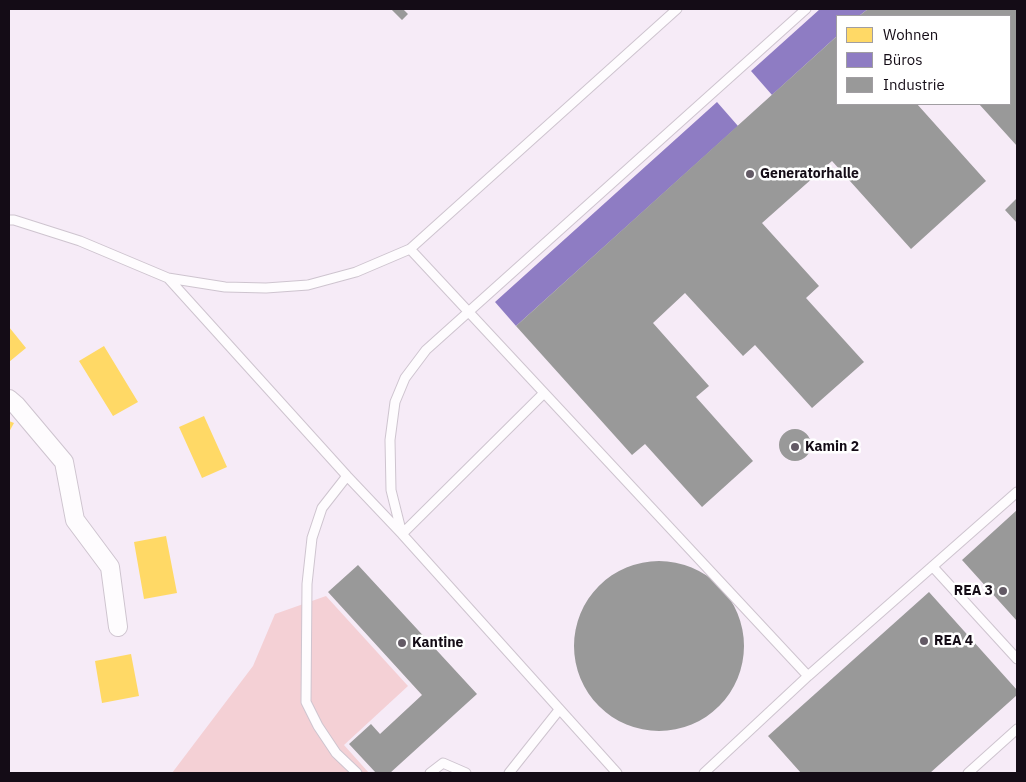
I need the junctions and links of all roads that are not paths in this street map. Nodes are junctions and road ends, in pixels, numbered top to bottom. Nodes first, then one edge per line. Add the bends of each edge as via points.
1 (677, 9) edge
2 (806, 9) edge
3 (9, 220) edge
4 (410, 249) junction
5 (168, 278) junction
6 (468, 311) junction
7 (544, 393) junction
8 (9, 399) edge
9 (347, 476) junction
10 (1017, 492) edge
11 (402, 534) junction
12 (933, 567) junction
13 (118, 628) dead end
14 (1017, 659) edge
15 (808, 676) junction
16 (559, 710) junction
17 (1017, 729) edge
18 (357, 773) edge
19 (430, 773) edge
20 (466, 773) edge
21 (509, 773) edge
22 (617, 773) edge
23 (704, 773) edge
24 (968, 773) edge

1 - 4 lane
2 - 6 lane
3 - 5 lane via 80,241
4 - 5 lane via 356,272 308,284 225,287
4 - 6 lane
5 - 9 lane
6 - 7 lane
6 - 11 lane via 426,350 405,378 395,402 390,440 391,490
7 - 11 lane
7 - 15 lane
8 - 13 street via 64,462 75,520 110,567
9 - 11 lane
9 - 18 lane via 322,508 312,538 307,584 306,702 336,753
10 - 12 lane
11 - 16 lane
12 - 14 lane
12 - 15 lane
15 - 23 lane
16 - 21 lane
16 - 22 lane
17 - 24 lane
19 - 20 lane via 442,763

